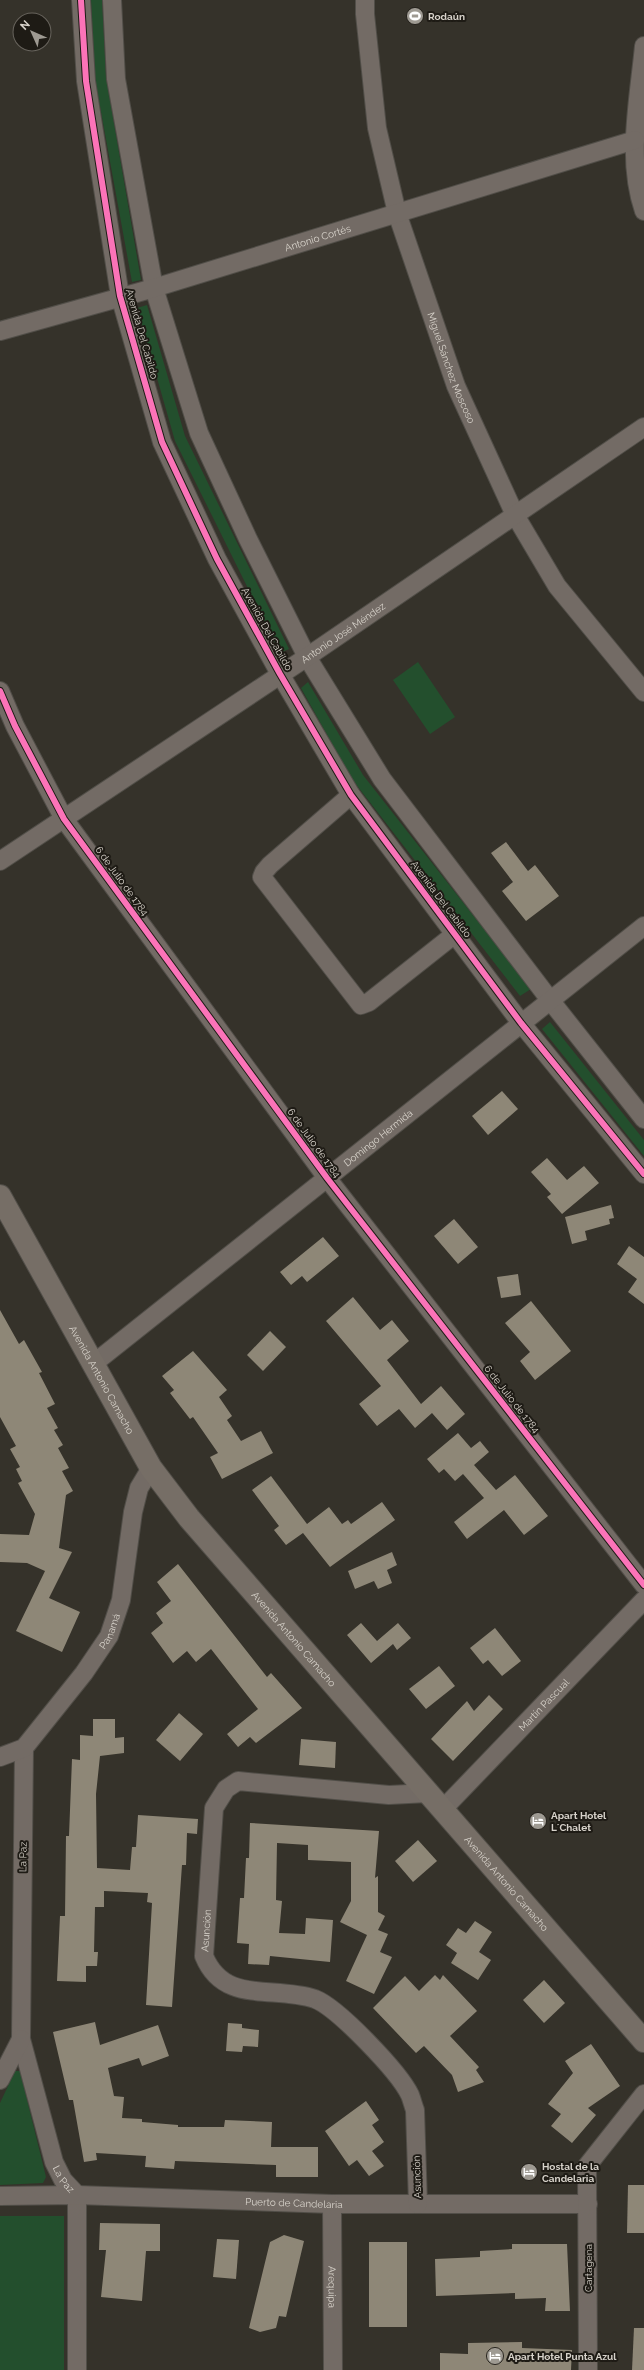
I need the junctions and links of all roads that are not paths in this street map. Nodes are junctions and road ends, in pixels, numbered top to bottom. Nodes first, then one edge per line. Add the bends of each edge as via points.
1 (81, 0) edge
2 (112, 0) edge
3 (365, 0) edge
4 (644, 46) edge
5 (635, 140) junction
6 (644, 211) edge
7 (396, 213) junction
8 (154, 288) junction
9 (120, 296) junction
10 (0, 331) edge
11 (644, 427) edge
12 (515, 515) junction
13 (307, 656) junction
14 (280, 674) junction
15 (0, 691) edge
16 (644, 692) edge
17 (351, 795) junction
18 (64, 819) junction
19 (0, 861) edge
20 (644, 926) edge
21 (455, 934) junction
22 (550, 1000) junction
23 (521, 1023) junction
24 (644, 1119) edge
25 (644, 1174) edge
26 (327, 1178) junction
27 (0, 1196) edge
28 (93, 1364) junction
29 (151, 1468) junction
30 (644, 1585) edge
31 (644, 1600) edge
32 (24, 1748) junction
33 (0, 1757) edge
34 (428, 1793) junction
35 (443, 1809) junction
36 (21, 2038) junction
37 (644, 2041) edge
38 (0, 2080) edge
39 (644, 2094) edge
40 (77, 2195) junction
41 (0, 2196) edge
42 (332, 2204) junction
43 (418, 2204) junction
44 (588, 2204) junction
45 (77, 2370) edge
46 (333, 2370) edge
47 (588, 2370) edge

1 - 9 street, Avenida Del Cabildo via 86,81
2 - 8 street via 116,79
3 - 7 street, Miguel Sánchez Moscoso via 377,128
4 - 5 street
5 - 6 street via 640,198
5 - 7 street, Antonio Cortés
7 - 8 street, Antonio Cortés
7 - 12 street, Miguel Sánchez Moscoso via 456,386
8 - 9 street, Antonio Cortés
8 - 13 street via 199,433 248,539
9 - 10 street, Antonio Cortés
9 - 14 street, Avenida Del Cabildo via 162,442 217,559
11 - 12 street, Antonio José Méndez
12 - 13 street, Antonio José Méndez
12 - 16 street, Miguel Sánchez Moscoso via 557,586
13 - 14 street, Antonio José Méndez
13 - 22 street via 382,779
14 - 17 street, Avenida Del Cabildo
14 - 18 street, Antonio José Méndez
15 - 18 street, 6 de Julio de 1784 via 15,726
17 - 21 street, Avenida Del Cabildo
17 - 21 street via 270,865 262,877 361,1005 369,1002
18 - 19 street, Antonio José Méndez
18 - 26 street, 6 de Julio de 1784
20 - 22 street, Domingo Hermida
21 - 23 street, Avenida Del Cabildo
22 - 23 street, Domingo Hermida
22 - 24 street
23 - 25 street, Avenida Del Cabildo
23 - 26 street, Domingo Hermida
26 - 28 street, Domingo Hermida
26 - 30 street, 6 de Julio de 1784
27 - 28 street, Avenida Antonio Camacho
28 - 29 street, Avenida Antonio Camacho
29 - 32 street, Panamá via 139,1488 133,1512 121,1600 109,1636 84,1673
29 - 34 street, Avenida Antonio Camacho via 190,1518
31 - 35 street, Martín Pascual
32 - 33 street
32 - 36 street, La Paz
34 - 35 street, Avenida Antonio Camacho
34 - 43 street, Asunción via 389,1795 238,1781 226,1789 214,1808 204,1956 209,1969 219,1980 231,1987 294,1994 330,2007 400,2080 410,2095 415,2110
35 - 37 street, Avenida Antonio Camacho
36 - 38 street, La Paz
36 - 40 street, La Paz via 54,2162 63,2180
39 - 44 street, Cartagena via 588,2166
40 - 41 street, Puerto de Candelaria
40 - 42 street, Puerto de Candelaria
40 - 45 street, La Paz
42 - 43 street, Puerto de Candelaria
42 - 46 street, Arequipa
43 - 44 street, Puerto de Candelaria
44 - 47 street, Cartagena

